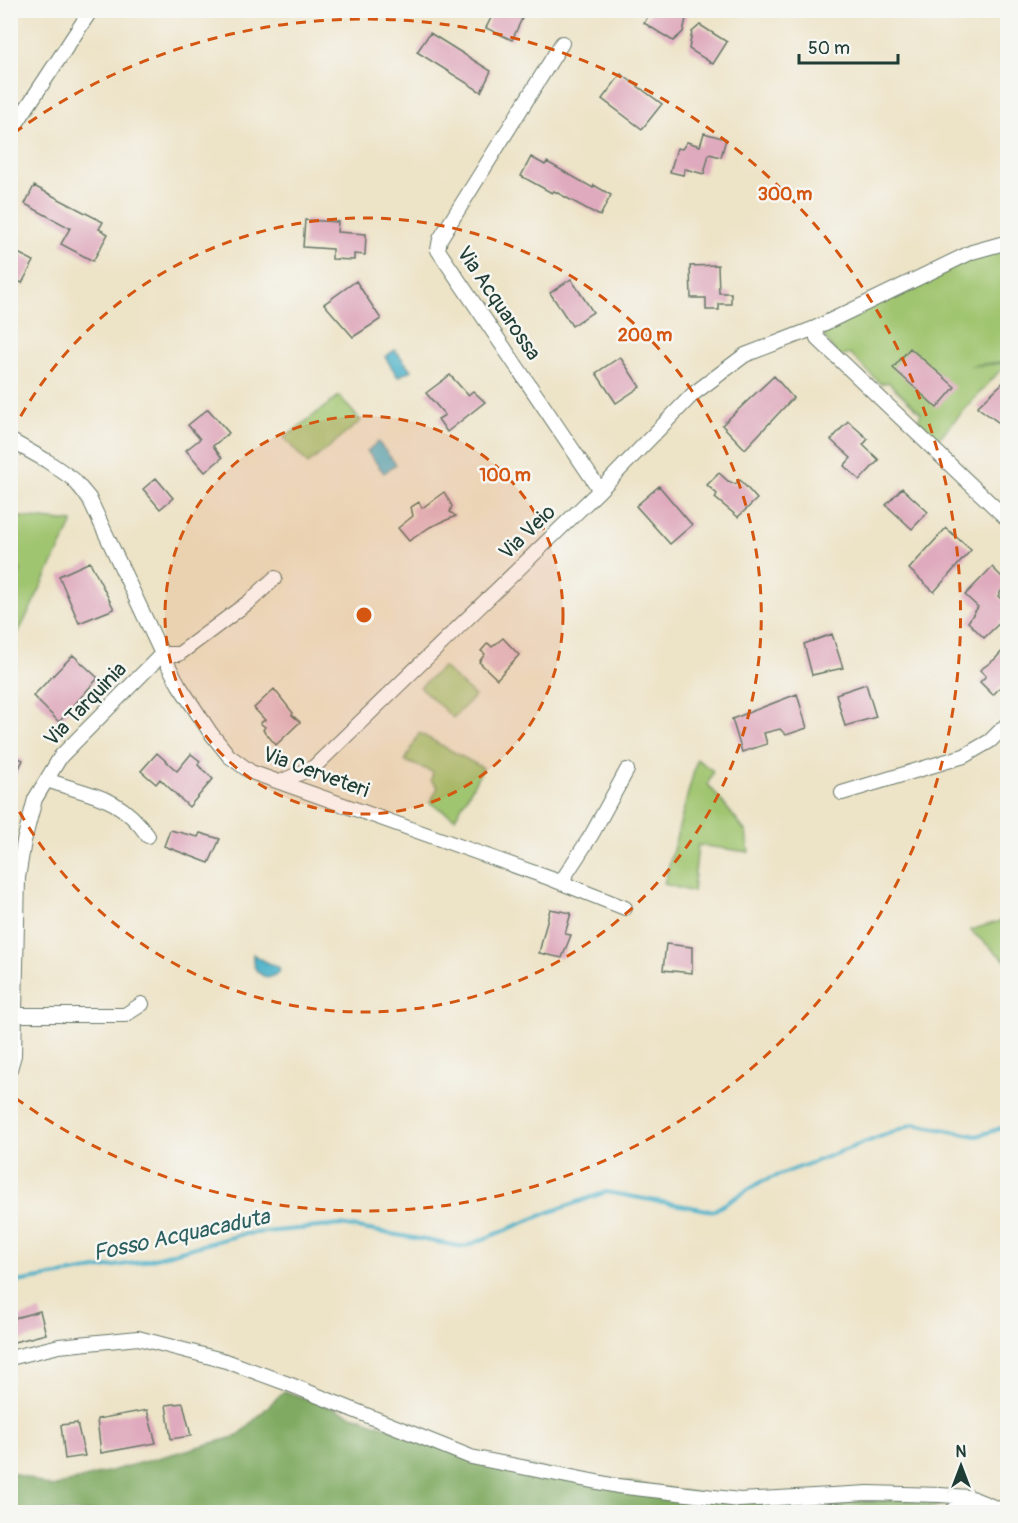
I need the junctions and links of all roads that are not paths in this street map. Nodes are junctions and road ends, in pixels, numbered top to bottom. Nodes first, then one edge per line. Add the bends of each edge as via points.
1 (91, 10) edge
2 (562, 43) dead end
3 (10, 133) edge
4 (1008, 242) edge
5 (815, 328) junction
6 (10, 440) edge
7 (600, 490) junction
8 (1008, 520) edge
9 (275, 578) dead end
10 (162, 654) junction
11 (1008, 723) edge
12 (627, 770) dead end
13 (46, 780) junction
14 (280, 782) junction
15 (842, 793) dead end
16 (148, 836) dead end
17 (561, 882) junction
18 (625, 908) dead end
19 (142, 1004) dead end
20 (15, 1015) junction
21 (10, 1069) edge
22 (10, 1358) edge
23 (969, 1497) junction
24 (951, 1512) edge
25 (1006, 1512) edge

1 - 3 street
2 - 7 street, Via Acquarossa via 440,239 438,250
4 - 5 street, Via Veio via 972,252
5 - 7 street, Via Veio via 745,355 710,381
5 - 8 street via 817,338
6 - 10 street, Via Cerveteri via 73,479 89,498
7 - 14 street, Via Veio via 314,767
9 - 10 street via 242,608 179,654
10 - 13 street, Via Tarquinia via 61,756
10 - 14 street, Via Cerveteri via 229,756 251,772
11 - 15 street via 990,741 964,756
12 - 17 street
13 - 16 street via 99,796 124,809
13 - 20 street, Via Tarquinia via 35,799 18,878
14 - 17 street, Via Cerveteri
17 - 18 street, Via Cerveteri
19 - 20 street via 125,1015
20 - 21 street, Via Tarquinia
22 - 23 street via 59,1346 138,1338 226,1360 471,1457 617,1486 740,1500 868,1493
23 - 24 street
23 - 25 street

